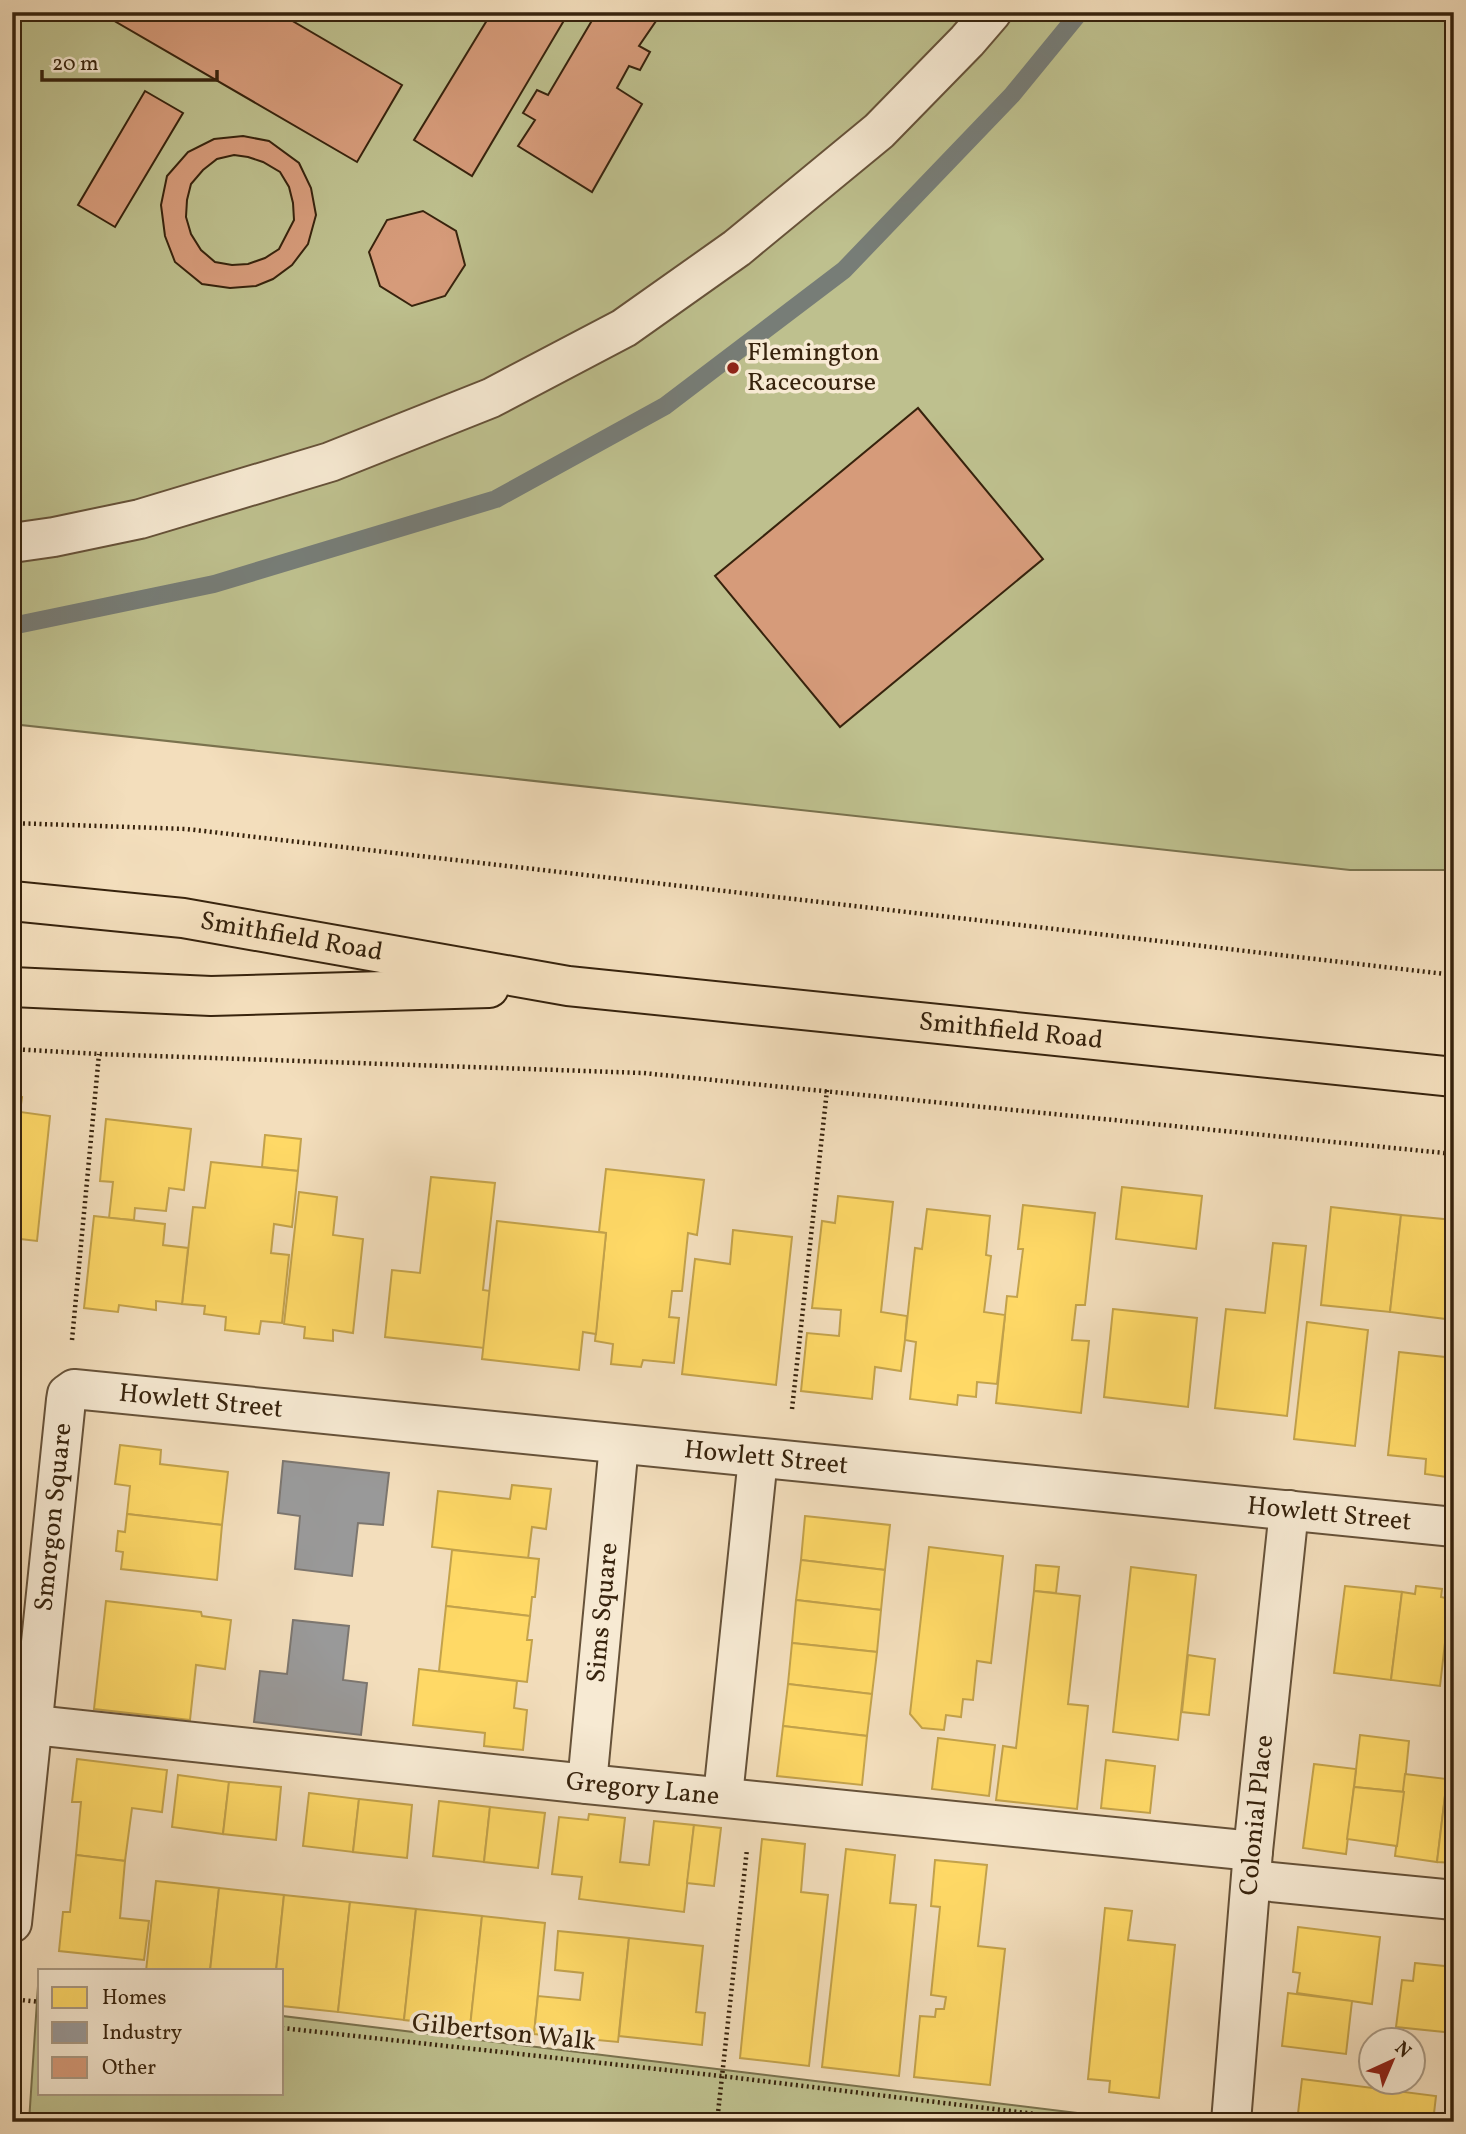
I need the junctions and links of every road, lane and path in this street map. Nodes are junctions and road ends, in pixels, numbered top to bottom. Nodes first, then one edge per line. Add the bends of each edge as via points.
1 (992, 12) edge
2 (12, 543) edge
3 (12, 824) edge
4 (12, 901) edge
5 (1454, 975) edge
6 (568, 986) junction
7 (12, 987) edge
8 (12, 1049) edge
9 (99, 1054) junction
10 (1454, 1077) edge
11 (827, 1090) junction
12 (1454, 1154) edge
13 (71, 1394) junction
14 (619, 1444) junction
15 (772, 1459) junction
16 (1289, 1510) junction
17 (1454, 1527) edge
18 (26, 1652) edge
19 (34, 1725) junction
20 (587, 1784) junction
21 (738, 1798) junction
22 (1253, 1865) junction
23 (1454, 1900) edge
24 (12, 1923) edge
25 (12, 1999) edge
26 (38, 2002) edge
27 (284, 2028) edge
28 (721, 2076) junction
29 (29, 2121) edge
30 (34, 2122) edge
31 (717, 2122) edge
32 (1101, 2122) edge
33 (1231, 2122) edge

1 - 2 street via 879,131 737,248 624,328 491,398 330,462 140,519
3 - 5 path via 186,829
4 - 6 highway, Smithfield Road via 183,918
6 - 7 highway, Smithfield Road via 211,996
6 - 10 highway, Smithfield Road
8 - 9 path
9 - 11 path via 643,1073
9 - 13 path
11 - 12 path
11 - 15 path
13 - 14 street, Howlett Street
13 - 18 street, Smorgon Square
14 - 15 street, Howlett Street
14 - 20 street, Sims Square
15 - 16 street, Howlett Street
15 - 21 street
16 - 17 street, Howlett Street
16 - 22 street, Colonial Place
18 - 19 street, Smorgon Square
19 - 20 street, Gregory Lane
19 - 24 street, Smorgon Square
20 - 21 street, Gregory Lane
21 - 22 street, Gregory Lane
21 - 28 path via 748,1836
22 - 23 street, Gregory Lane
22 - 33 street, Colonial Place
25 - 26 path
27 - 28 path, Gilbertson Walk
28 - 31 path
28 - 32 path, Gilbertson Walk
29 - 30 path

